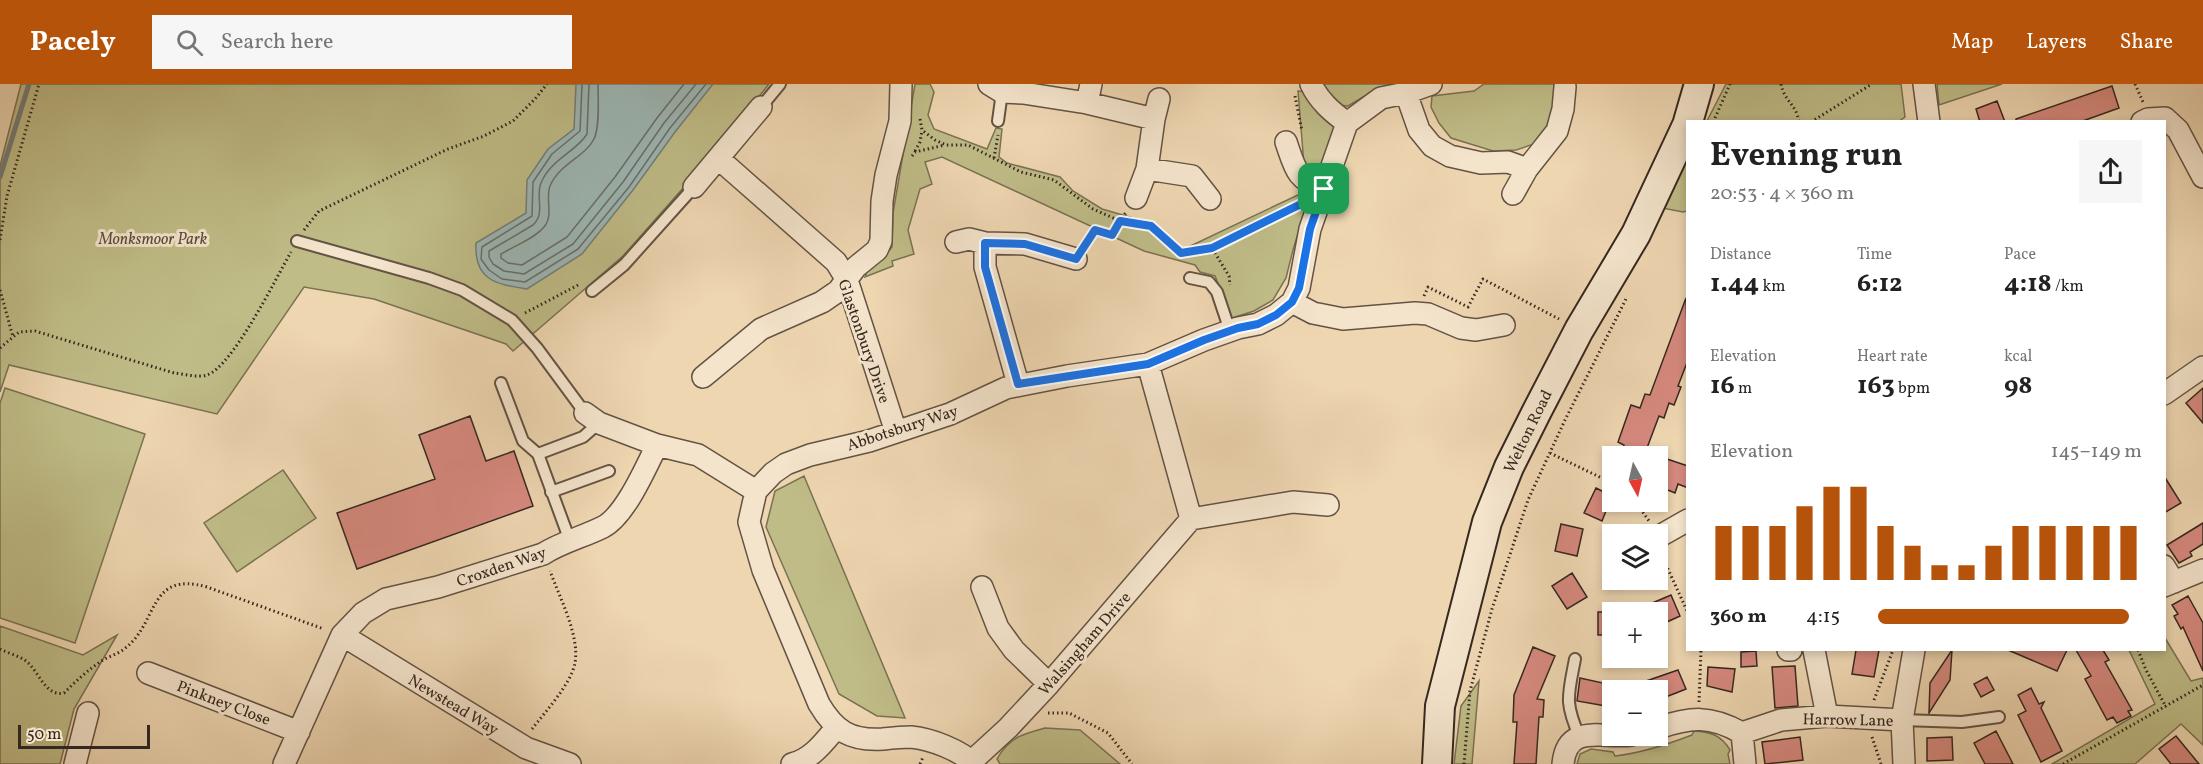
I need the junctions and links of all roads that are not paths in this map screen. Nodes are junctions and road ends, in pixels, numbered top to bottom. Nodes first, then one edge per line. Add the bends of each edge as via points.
1 (780, 84) edge
2 (901, 84) edge
3 (1311, 84) edge
4 (1431, 84) edge
5 (1699, 84) edge
6 (1924, 84) edge
7 (1565, 87) dead end
8 (995, 88) edge
9 (1406, 93) junction
10 (1089, 94) edge
11 (761, 107) joint
12 (1689, 120) edge
13 (1929, 120) edge
14 (2146, 120) edge
15 (998, 121) road end
16 (1347, 123) junction
17 (1686, 126) edge
18 (1286, 142) dead end
19 (719, 159) junction
20 (1148, 169) junction
21 (1527, 169) junction
22 (2203, 177) edge
23 (694, 187) joint
24 (1316, 187) junction
25 (1513, 194) dead end
26 (1136, 198) dead end
27 (1210, 199) dead end
28 (297, 241) road end
29 (956, 242) dead end
30 (985, 243) junction
31 (1076, 259) road end
32 (1190, 278) dead end
33 (847, 280) junction
34 (592, 291) dead end
35 (1292, 302) junction
36 (1504, 325) dead end
37 (1230, 331) junction
38 (1148, 364) junction
39 (2203, 367) edge
40 (703, 378) dead end
41 (501, 383) dead end
42 (1018, 384) junction
43 (2166, 393) edge
44 (592, 418) junction
45 (896, 432) junction
46 (657, 445) junction
47 (538, 454) junction
48 (609, 471) dead end
49 (756, 491) junction
50 (551, 492) junction
51 (1328, 505) dead end
52 (1191, 519) junction
53 (1686, 521) edge
54 (1668, 532) edge
55 (570, 541) junction
56 (2203, 570) edge
57 (2168, 578) edge
58 (982, 587) dead end
59 (342, 635) junction
60 (1814, 651) edge
61 (1914, 651) edge
62 (1575, 659) dead end
63 (148, 673) dead end
64 (1049, 684) junction
65 (88, 712) dead end
66 (1827, 716) junction
67 (1999, 717) dead end
68 (1902, 720) junction
69 (1668, 726) edge
70 (836, 728) junction
71 (299, 732) junction
72 (1742, 733) junction
73 (1602, 735) edge
74 (1581, 738) junction
75 (973, 763) edge
76 (75, 764) edge
77 (284, 764) edge
78 (570, 764) edge
79 (792, 764) edge
80 (1437, 764) edge
81 (1563, 764) edge
82 (1745, 764) edge
83 (1904, 764) edge

1 - 11 lane
2 - 33 street via 900,121 882,201 881,241
3 - 16 street via 1331,112
4 - 9 street
5 - 12 street, Welton Road
6 - 13 street
7 - 21 street via 1557,131
8 - 10 street via 1023,93
8 - 15 lane
9 - 16 street via 1381,98
9 - 21 street via 1419,130 1432,146 1450,156 1481,163 1508,162
10 - 20 street via 1157,109
11 - 19 street
14 - 22 street via 2165,118 2178,130
16 - 24 street
17 - 80 street, Welton Road via 1636,234 1580,330 1509,467 1487,522 1440,706
18 - 24 street via 1297,173
19 - 23 street
19 - 33 street, Glastonbury Drive via 836,262
20 - 26 street
20 - 27 street via 1192,177
21 - 25 street
23 - 34 lane via 624,265
24 - 35 street via 1299,288
28 - 44 lane via 462,290 512,320
29 - 30 street via 969,239
30 - 31 street via 1025,244
30 - 42 street via 985,267
32 - 37 lane via 1209,282
33 - 40 street via 822,302 761,329
33 - 45 street, Glastonbury Drive
35 - 36 street via 1313,313 1343,319 1415,313 1428,314 1461,328 1476,330
35 - 37 street, Abbotsbury Way via 1267,320
37 - 38 street, Abbotsbury Way
38 - 42 street, Abbotsbury Way
38 - 52 street
39 - 43 street
41 - 47 lane via 523,441
42 - 45 street, Abbotsbury Way via 950,414
44 - 46 street
44 - 47 lane via 583,437
45 - 49 street, Abbotsbury Way via 786,464
46 - 49 street via 698,455
46 - 55 street, Croxden Way via 630,498 606,526
47 - 50 lane
48 - 50 lane
49 - 70 street via 749,522 763,570 819,704
50 - 55 lane
51 - 52 street via 1293,502
52 - 64 street, Walsingham Drive
53 - 54 street
55 - 59 street, Croxden Way via 543,554 386,599 363,613
56 - 57 street
58 - 64 street via 998,628
59 - 71 street, Croxden Way
59 - 78 street, Newstead Way via 521,745
60 - 66 street
61 - 68 street
62 - 74 lane via 1568,699 1570,715
63 - 71 street, Pinkney Close
64 - 75 street, Walsingham Drive
65 - 76 street
66 - 68 street, Harrow Lane
66 - 72 street, Harrow Lane via 1781,720
67 - 68 lane via 1962,722
68 - 83 street
69 - 72 street via 1698,718 1724,723
70 - 75 street via 850,736 872,740 911,737 950,749
70 - 79 street via 818,750
71 - 77 street, Croxden Way
72 - 82 street
73 - 74 street
74 - 81 street via 1568,746

